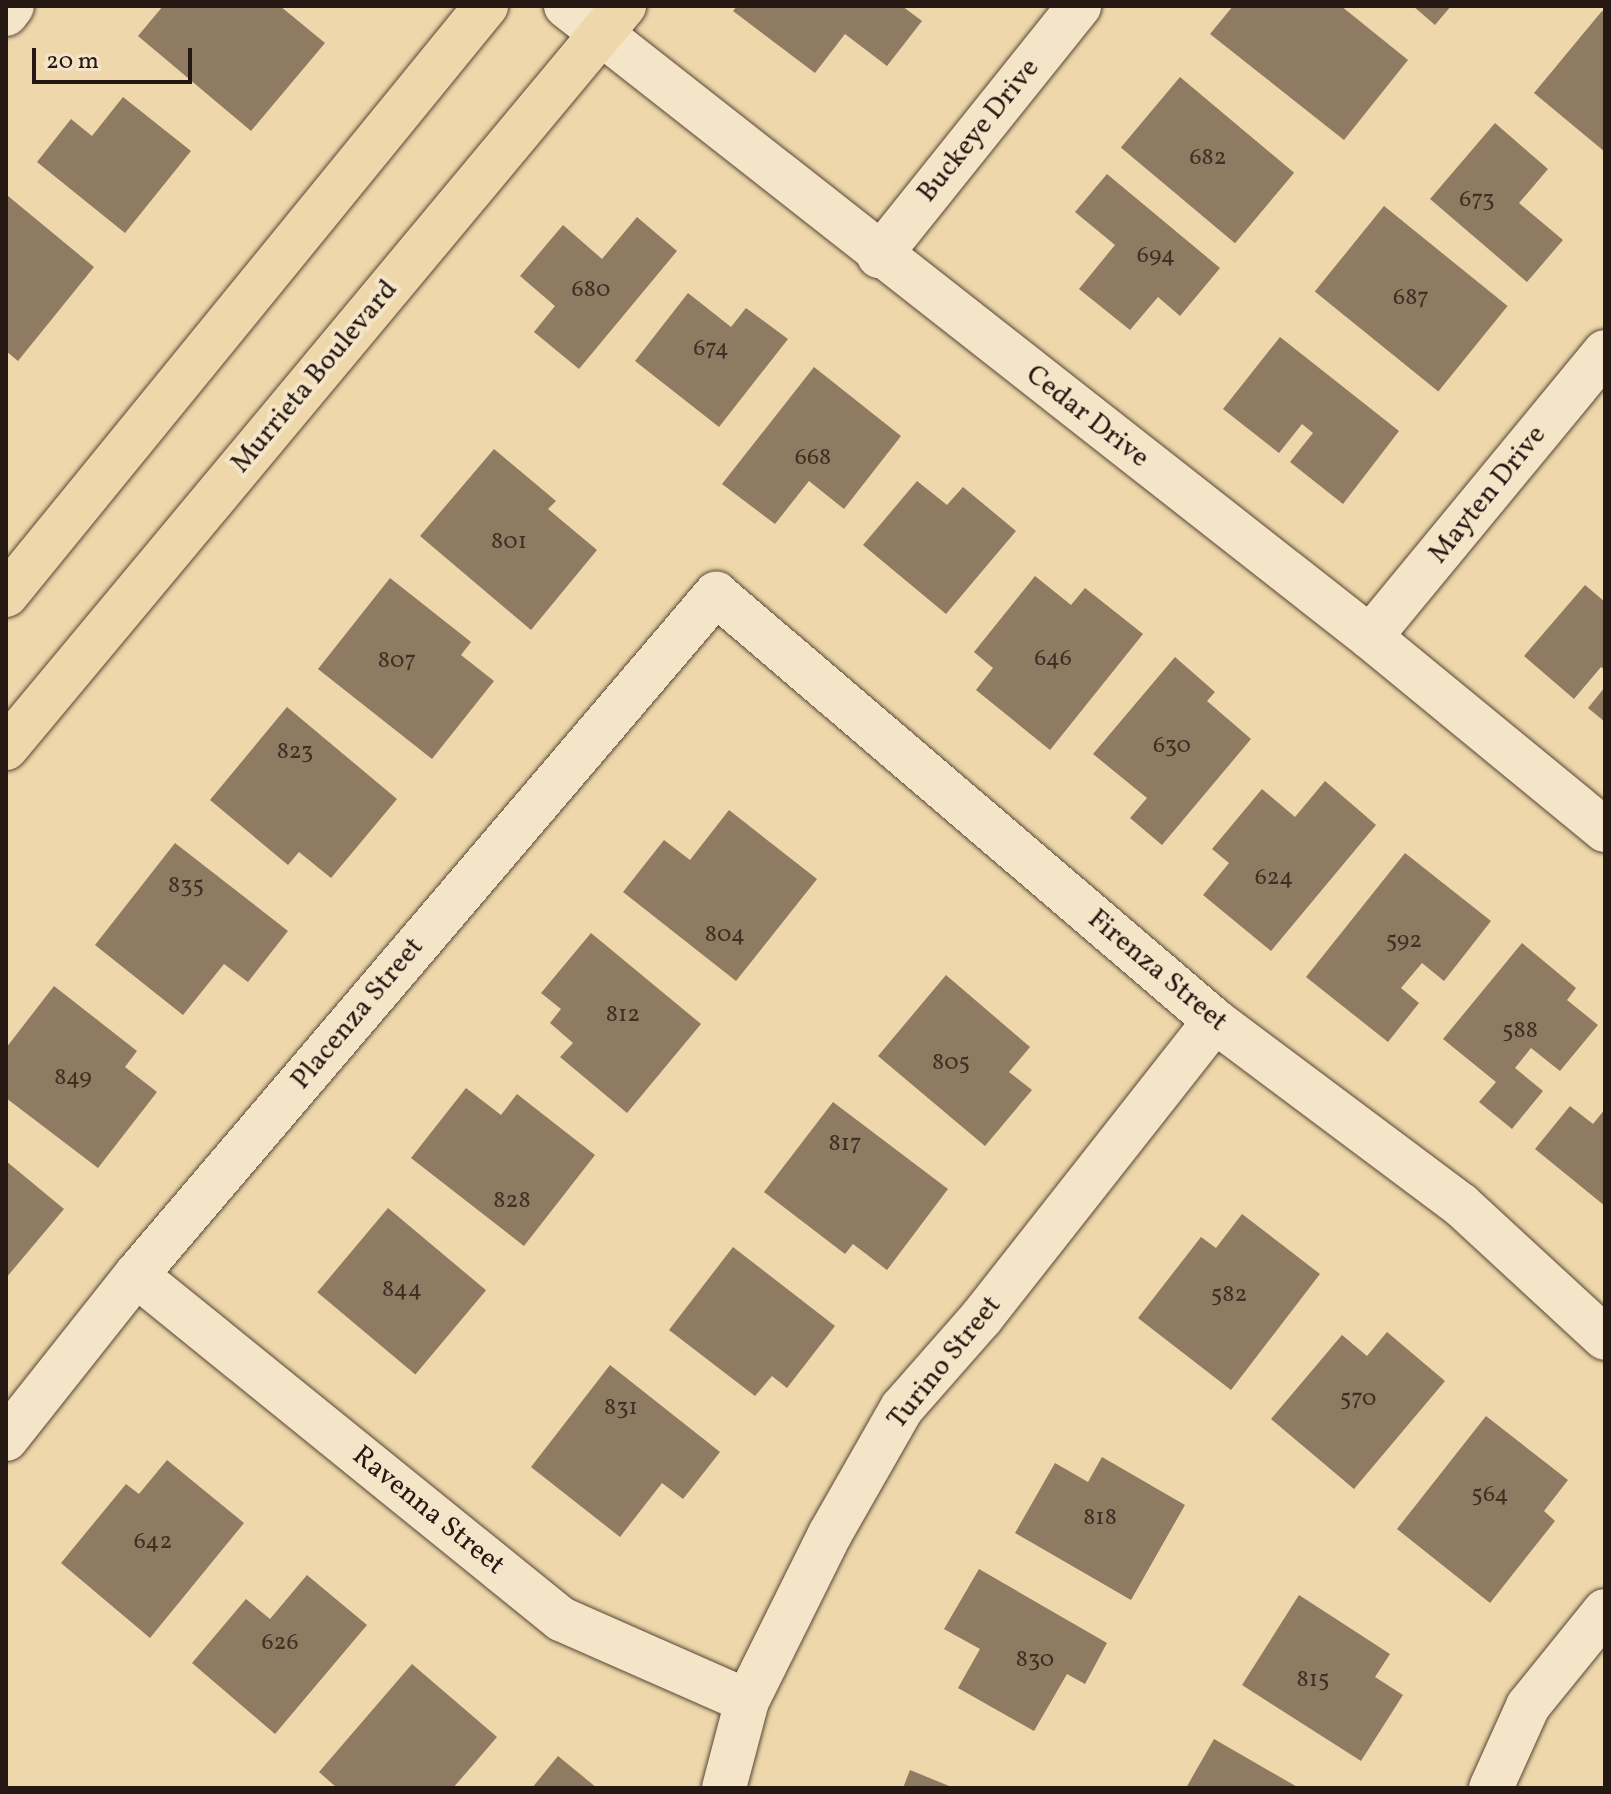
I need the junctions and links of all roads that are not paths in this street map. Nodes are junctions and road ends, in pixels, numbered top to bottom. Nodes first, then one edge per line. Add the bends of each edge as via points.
1 (12, 6) edge
2 (486, 6) edge
3 (566, 6) edge
4 (1079, 6) edge
5 (6, 14) edge
6 (613, 20) edge
7 (879, 256) junction
8 (1605, 352) edge
9 (716, 594) joint
10 (6, 595) edge
11 (1370, 637) junction
12 (6, 748) edge
13 (1605, 830) edge
14 (1215, 1021) junction
15 (136, 1275) junction
16 (1605, 1338) edge
17 (6, 1439) edge
18 (1605, 1611) edge
19 (747, 1701) junction
20 (724, 1788) edge
21 (1491, 1788) edge

1 - 5 street
2 - 10 main road
3 - 6 street, Cedar Drive
4 - 7 street, Buckeye Drive
6 - 7 street, Cedar Drive
6 - 12 main road, Murrieta Boulevard
7 - 11 street, Cedar Drive
8 - 11 street, Mayten Drive
9 - 14 street, Firenza Street
9 - 15 street, Placenza Street
11 - 13 street, Cedar Drive
14 - 16 street, Firenza Street via 1461,1205
14 - 19 street, Turino Street via 981,1318 902,1408 830,1534
15 - 17 street, Placenza Street
15 - 19 street, Ravenna Street via 561,1619
18 - 21 street via 1528,1706
19 - 20 street, Turino Street

